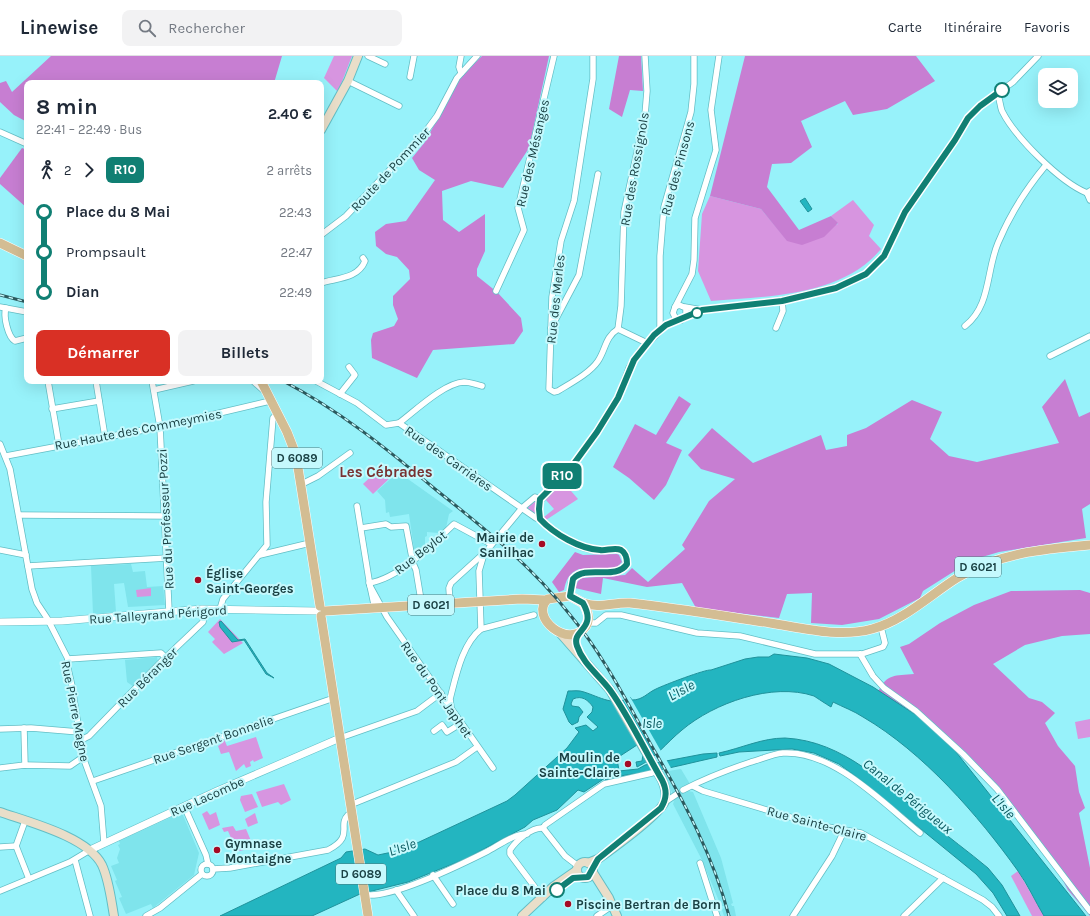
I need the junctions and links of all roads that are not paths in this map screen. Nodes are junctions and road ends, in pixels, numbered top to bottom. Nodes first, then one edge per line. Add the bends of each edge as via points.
1 (358, 56) edge
2 (368, 56) edge
3 (414, 56) edge
4 (461, 56) edge
5 (477, 56) edge
6 (554, 56) edge
7 (593, 56) edge
8 (646, 56) edge
9 (694, 56) edge
10 (719, 56) edge
11 (1038, 56) edge
12 (385, 64) dead end
13 (461, 73) junction
14 (410, 77) dead end
15 (348, 81) junction
16 (997, 94) junction
17 (399, 106) dead end
18 (324, 125) edge
19 (0, 132) edge
20 (24, 143) edge
21 (1046, 165) junction
22 (598, 174) dead end
23 (1088, 192) edge
24 (1090, 200) edge
25 (324, 233) edge
26 (0, 243) edge
27 (24, 255) edge
28 (363, 258) dead end
29 (324, 282) edge
30 (496, 290) dead end
31 (682, 297) junction
32 (782, 301) junction
33 (684, 307) junction
34 (3, 308) edge
35 (674, 310) junction
36 (702, 310) junction
37 (24, 312) edge
38 (683, 319) junction
39 (965, 326) dead end
40 (664, 327) junction
41 (551, 328) junction
42 (776, 328) dead end
43 (618, 329) junction
44 (1090, 336) edge
45 (24, 339) edge
46 (647, 342) junction
47 (1050, 356) dead end
48 (348, 367) dead end
49 (48, 384) edge
50 (96, 384) edge
51 (153, 384) edge
52 (180, 384) edge
53 (257, 384) edge
54 (262, 384) edge
55 (322, 384) edge
56 (482, 386) dead end
57 (154, 390) junction
58 (265, 391) junction
59 (340, 394) junction
60 (99, 401) junction
61 (270, 401) junction
62 (52, 409) junction
63 (277, 414) junction
64 (400, 423) junction
65 (160, 427) junction
66 (105, 437) junction
67 (0, 444) edge
68 (59, 445) junction
69 (350, 453) dead end
70 (6, 456) junction
71 (302, 484) junction
72 (540, 499) junction
73 (357, 506) dead end
74 (522, 508) junction
75 (19, 515) junction
76 (165, 516) junction
77 (540, 519) junction
78 (361, 528) junction
79 (310, 543) junction
80 (491, 544) junction
81 (1090, 545) edge
82 (0, 550) edge
83 (484, 554) junction
84 (26, 555) junction
85 (259, 555) junction
86 (167, 558) junction
87 (412, 560) junction
88 (28, 566) junction
89 (370, 585) junction
90 (570, 596) junction
91 (522, 599) junction
92 (546, 600) junction
93 (481, 602) junction
94 (618, 602) junction
95 (583, 603) junction
96 (450, 604) junction
97 (422, 606) junction
98 (205, 608) junction
99 (378, 608) junction
100 (220, 609) junction
101 (169, 610) junction
102 (321, 611) junction
103 (538, 614) junction
104 (588, 620) junction
105 (49, 621) junction
106 (0, 622) edge
107 (881, 627) junction
108 (481, 629) junction
109 (560, 633) junction
110 (579, 633) junction
111 (860, 654) junction
112 (582, 657) junction
113 (166, 658) junction
114 (68, 660) junction
115 (441, 693) junction
116 (334, 698) junction
117 (451, 706) junction
118 (460, 724) junction
119 (24, 728) junction
120 (0, 729) edge
121 (79, 732) junction
122 (434, 732) dead end
123 (340, 738) junction
124 (80, 740) junction
125 (325, 744) junction
126 (477, 747) junction
127 (342, 755) junction
128 (83, 757) junction
129 (25, 765) junction
130 (0, 768) edge
131 (493, 768) dead end
132 (652, 773) dead end
133 (93, 781) junction
134 (693, 786) junction
135 (684, 790) dead end
136 (677, 794) dead end
137 (664, 802) junction
138 (184, 806) junction
139 (351, 810) junction
140 (0, 812) edge
141 (24, 821) junction
142 (543, 828) junction
143 (844, 831) junction
144 (920, 833) dead end
145 (527, 834) junction
146 (104, 843) junction
147 (16, 846) junction
148 (0, 847) edge
149 (90, 850) junction
150 (75, 860) junction
151 (700, 863) dead end
152 (208, 864) junction
153 (591, 868) junction
154 (213, 869) junction
155 (580, 873) junction
156 (202, 874) junction
157 (433, 875) junction
158 (943, 878) junction
159 (29, 879) junction
160 (396, 890) junction
161 (0, 891) edge
162 (369, 895) dead end
163 (543, 898) junction
164 (611, 901) junction
165 (454, 904) dead end
166 (1090, 911) edge
167 (997, 914) edge
168 (90, 916) edge
169 (114, 916) edge
170 (147, 916) edge
171 (367, 916) edge
172 (414, 916) edge
173 (522, 916) edge
174 (597, 916) edge
175 (617, 916) edge
176 (717, 916) edge
177 (793, 916) edge
178 (904, 916) edge

1 - 15 main road
2 - 12 street
3 - 14 street
4 - 13 street
5 - 13 street, Route de Pommier
6 - 30 street, Rue des Mésanges via 518,208 524,230
7 - 41 street, Rue des Merles via 593,79 574,201 562,241 555,279
8 - 43 street, Rue des Rossignols via 645,115 624,212
9 - 40 street, Rue des Pinsons via 691,112 664,207 660,256 660,326
10 - 31 street via 711,110 716,150 696,210 694,266
11 - 16 street via 1013,82
13 - 25 street, Route de Pommier via 435,120 423,135 346,216
15 - 17 street
15 - 18 main road
16 - 21 street via 1009,122
16 - 32 street via 968,118 905,212 891,243 874,267 858,279 836,288
19 - 20 street
21 - 23 street via 1077,189
21 - 39 street via 1025,190 997,244 978,313
22 - 41 street via 579,275
23 - 24 street
26 - 27 main road
28 - 29 street via 363,264 348,276
31 - 33 street
31 - 35 street
32 - 36 street
32 - 42 street via 783,311
33 - 35 street via 679,305
33 - 36 street
33 - 38 street via 687,312
34 - 37 street
34 - 45 street via 11,338 15,341
35 - 38 street via 674,317
35 - 40 street
36 - 38 street
38 - 40 street
40 - 46 street
41 - 43 street, Rue des Merles via 548,387 554,392 594,366 610,335
43 - 46 street
44 - 47 street
46 - 72 street via 634,360 618,398 597,432 570,469
48 - 59 street via 356,375
49 - 62 street
50 - 60 street
51 - 57 street, Rue du Professeur Pozzi
52 - 57 street
53 - 58 street
54 - 58 main road, D 6089
55 - 59 street, Rue des Carrières
56 - 64 street via 464,382 438,393
57 - 65 street, Rue du Professeur Pozzi
58 - 61 main road, D 6089
59 - 64 street, Rue des Carrières via 357,403 386,425
60 - 62 street
60 - 66 street
61 - 63 main road, D 6089
61 - 65 street, Rue Haute des Commeymies
62 - 68 street
63 - 71 main road, D 6089 via 292,444
63 - 85 street via 273,418 267,486 267,545
64 - 74 street, Rue des Carrières
65 - 66 street, Rue Haute des Commeymies
65 - 76 street, Rue du Professeur Pozzi
66 - 68 street, Rue Haute des Commeymies
67 - 70 street, Rue Pierre Magne
68 - 70 street, Rue Haute des Commeymies
69 - 71 street
70 - 75 street, Rue Pierre Magne
71 - 79 main road, D 6089
72 - 74 street via 535,498
72 - 77 street
73 - 78 street
74 - 77 street, Rue des Carrières
74 - 80 street
75 - 76 street
75 - 84 street, Rue Pierre Magne
76 - 86 street, Rue du Professeur Pozzi
77 - 90 street, Rue des Carrières via 585,549 616,549 626,555 627,564 621,569 581,573 576,576 571,583
78 - 87 street via 386,524 391,527 406,526
78 - 89 street
79 - 85 street
79 - 102 main road, D 6089
80 - 83 street
80 - 87 street, Rue Beylot via 454,524 428,549
81 - 107 main road, D 6021 via 1032,550 992,561 958,578
82 - 84 street
83 - 93 street via 479,571
83 - 96 street via 451,582
84 - 88 street, Rue Pierre Magne
85 - 100 street via 223,599
86 - 88 street
86 - 101 street, Rue du Professeur Pozzi
87 - 89 street, Rue Beylot via 385,579
87 - 97 street
88 - 105 street, Rue Pierre Magne via 37,603
89 - 99 street
90 - 92 main road
90 - 95 main road
91 - 92 main road, D 6021
91 - 93 main road, D 6021
91 - 103 main road via 533,604
92 - 103 main road
93 - 96 main road, D 6021
93 - 108 street
94 - 95 main road, D 6021 via 598,606
94 - 104 main road, D 6021 via 599,608
94 - 107 main road, D 6021 via 839,633
95 - 104 main road
96 - 97 main road, D 6021
97 - 99 main road, D 6021
98 - 100 street, Rue Talleyrand Périgord
98 - 101 street, Rue Talleyrand Périgord
98 - 113 street, Rue Béranger via 203,622
99 - 102 main road, D 6021
99 - 115 street, Rue du Pont Japhet
100 - 102 street, Rue Talleyrand Périgord
101 - 105 street, Rue Talleyrand Périgord
102 - 116 main road, D 6089
103 - 108 street
103 - 109 main road
104 - 110 main road
104 - 111 street via 596,623 606,615 621,615 697,633 740,636 815,654
105 - 106 street, Rue Talleyrand Périgord
105 - 114 street, Rue Pierre Magne
107 - 111 street via 885,646
108 - 117 street via 473,635 464,654 450,699
109 - 110 main road
109 - 112 main road
110 - 112 main road via 576,644
111 - 166 street via 873,676 884,688 916,711 997,789
112 - 137 main road via 614,696 662,780 666,792
113 - 114 street via 161,653
113 - 124 street, Rue Béranger via 89,736
114 - 121 street, Rue Pierre Magne
115 - 117 street, Rue du Pont Japhet
115 - 123 street via 417,711
116 - 123 main road, D 6089
116 - 133 street, Rue Sergent Bonnelie
117 - 118 street, Rue du Pont Japhet
118 - 122 street via 447,732 442,725
118 - 126 street, Rue du Pont Japhet
119 - 120 street
119 - 121 street
119 - 129 street
121 - 124 street, Rue Pierre Magne
123 - 125 street, Rue Lacombe
123 - 127 main road, D 6089
124 - 128 street, Rue Pierre Magne
125 - 127 street via 334,746
125 - 138 street, Rue Lacombe
126 - 131 street, Rue du Pont Japhet
126 - 139 street via 456,762
127 - 139 main road, D 6089
128 - 129 street via 70,766
128 - 133 street, Rue Pierre Magne
129 - 130 street
132 - 142 street via 604,784
133 - 146 street, Rue Pierre Magne via 101,806
134 - 135 street
134 - 143 street, Rue Sainte-Claire via 703,792
134 - 144 street via 722,771 774,754 811,756 847,774
136 - 137 street
137 - 153 main road via 656,813 598,859
138 - 146 street, Rue Lacombe
138 - 152 street
139 - 154 street via 345,819 345,836 338,845 328,850
139 - 171 main road, D 6089
140 - 141 main road
141 - 147 street
141 - 149 main road via 80,843
142 - 145 street
142 - 155 street
143 - 158 street, Rue Sainte-Claire via 861,833 872,838
143 - 177 street via 832,856
145 - 157 street via 517,836 466,862
145 - 163 street via 511,848 510,854
146 - 149 street, Rue Lacombe
147 - 148 street
147 - 159 street
149 - 150 street
149 - 169 main road via 103,867
150 - 159 street
150 - 168 street
151 - 176 street
152 - 154 street
152 - 156 street via 201,868
153 - 155 main road via 588,877
153 - 155 main road via 581,863
153 - 164 main road
154 - 156 street via 209,876
155 - 163 main road via 554,886
155 - 164 main road
156 - 170 street
157 - 160 street
157 - 165 street
158 - 167 street, Rue Sainte-Claire via 982,900
158 - 178 street
159 - 161 street
160 - 162 street
160 - 172 street
163 - 173 main road
164 - 174 street
164 - 175 main road

